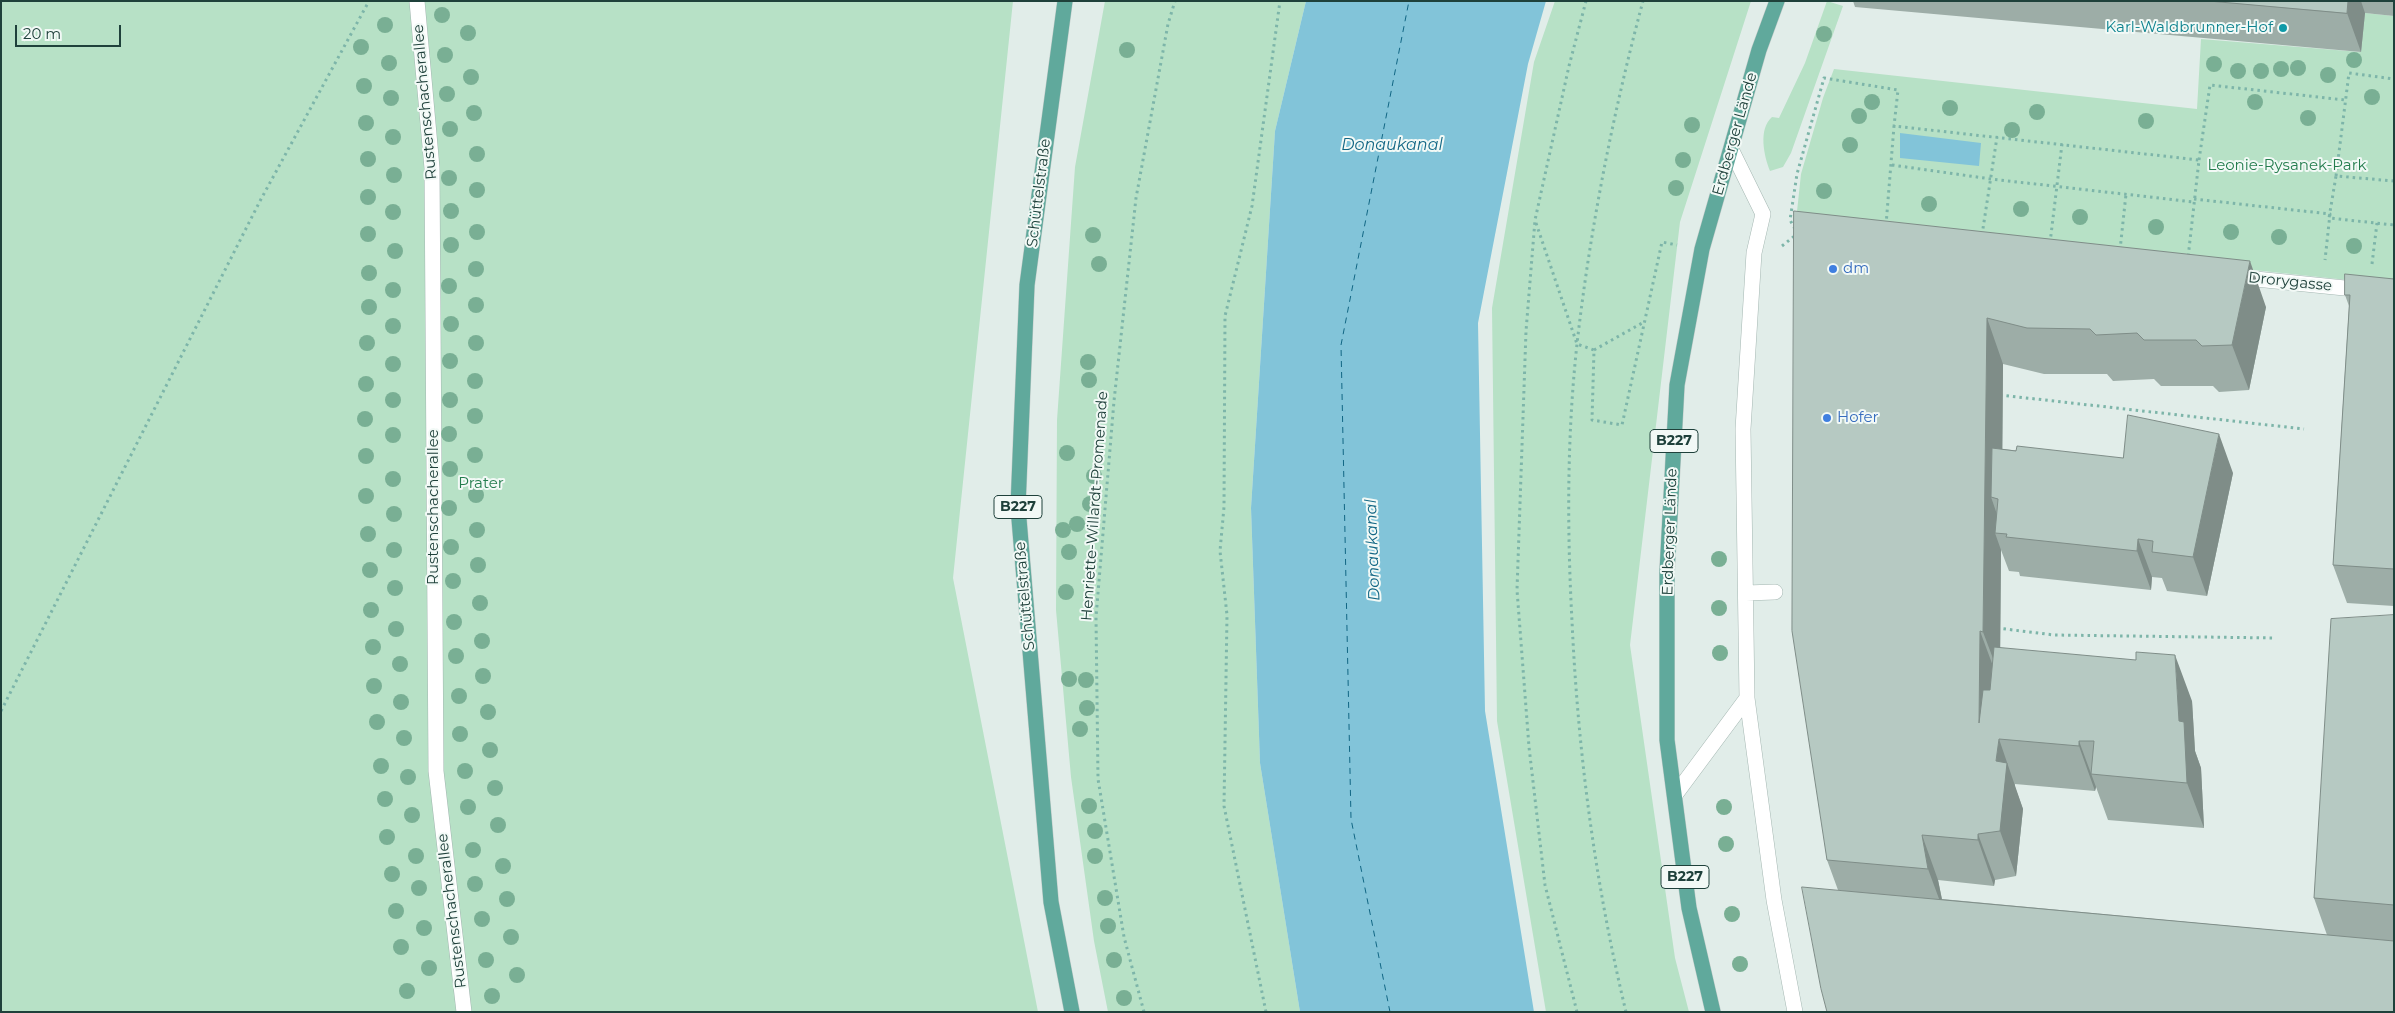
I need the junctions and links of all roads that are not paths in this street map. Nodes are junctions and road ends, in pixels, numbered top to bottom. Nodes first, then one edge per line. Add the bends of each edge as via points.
1 (417, 1) edge
2 (1066, 1) edge
3 (1777, 1) edge
4 (1731, 149) junction
5 (2226, 276) edge
6 (2394, 293) edge
7 (1775, 592) dead end
8 (1746, 593) junction
9 (1747, 698) junction
10 (1675, 795) junction
11 (464, 1012) edge
12 (1072, 1012) edge
13 (1712, 1012) edge
14 (1795, 1012) edge

1 - 11 street, Rustenschacherallee via 432,168 436,771
2 - 12 main road, Schüttelstraße / B227 via 1027,285 1018,507 1051,902
3 - 4 main road, Erdberger Lände / B227 via 1759,50
4 - 8 street via 1763,214 1754,253 1743,429
4 - 10 main road, Erdberger Lände / B227 via 1702,248 1677,385 1667,572 1667,740
5 - 6 street, Drorygasse
7 - 8 street
8 - 9 street
9 - 10 street
9 - 14 street via 1774,900
10 - 13 main road, Erdberger Lände / B227 via 1689,908

